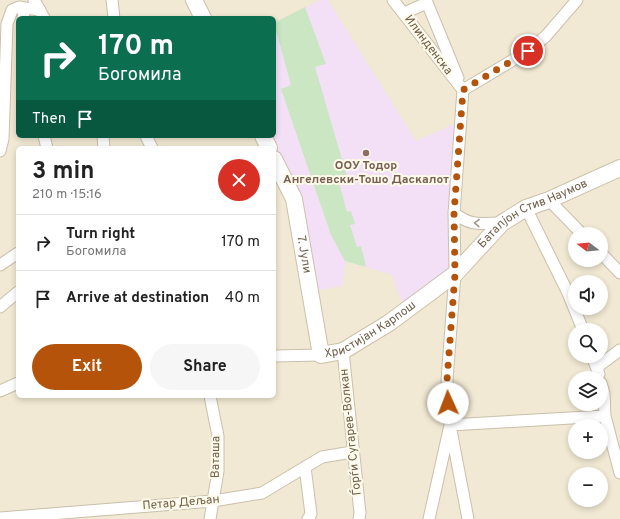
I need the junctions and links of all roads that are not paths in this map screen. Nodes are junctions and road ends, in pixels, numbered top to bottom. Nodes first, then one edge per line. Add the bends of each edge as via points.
1 (34, 0) edge
2 (112, 0) edge
3 (393, 0) edge
4 (577, 0) edge
5 (197, 1) edge
6 (426, 1) edge
7 (24, 13) edge
8 (404, 13) junction
9 (42, 14) edge
10 (114, 16) edge
11 (202, 16) edge
12 (463, 90) junction
13 (0, 152) edge
14 (276, 163) edge
15 (620, 168) edge
16 (549, 200) junction
17 (526, 208) junction
18 (454, 213) junction
19 (502, 223) junction
20 (575, 227) edge
21 (16, 254) edge
22 (608, 261) edge
23 (0, 265) edge
24 (620, 273) edge
25 (455, 274) junction
26 (16, 294) edge
27 (0, 307) edge
28 (579, 323) edge
29 (343, 350) junction
30 (620, 350) edge
31 (321, 355) junction
32 (276, 356) edge
33 (595, 363) edge
34 (597, 367) junction
35 (598, 371) edge
36 (16, 384) edge
37 (0, 391) edge
38 (210, 398) edge
39 (605, 411) edge
40 (605, 416) junction
41 (450, 426) junction
42 (352, 452) junction
43 (305, 467) junction
44 (620, 473) edge
45 (213, 501) junction
46 (361, 517) edge
47 (0, 518) edge
48 (210, 519) edge
49 (308, 519) edge
50 (429, 519) edge
51 (468, 519) edge

1 - 9 street
2 - 10 street
3 - 8 street, Илинденска
4 - 12 street via 546,36 528,51
5 - 11 street
6 - 8 street
6 - 12 street
7 - 9 street
7 - 13 street via 19,7 12,10 7,24 3,139
8 - 12 street, Илинденска
12 - 18 street
14 - 31 street, 7. Јули via 294,199
15 - 16 street, Баталјон Стив Наумов
16 - 17 street, Баталјон Стив Наумов
16 - 20 street
17 - 19 street, Баталјон Стив Наумов
17 - 28 street via 568,293
19 -> 18 street via 471,223
18 - 25 street
19 - 25 street, Баталјон Стив Наумов
21 - 23 street
22 - 24 street
25 - 29 street, Христијан Карпош via 389,324
25 - 41 street via 447,380
26 - 27 street
29 - 31 street, Христијан Карпош
29 - 42 street, Ѓорѓи Сугарев-Волкан
30 - 34 street
31 - 32 street, Христијан Карпош
33 - 34 street
34 - 35 street
36 - 37 street
38 - 45 street, Ваташа via 218,436 218,471
39 - 40 street
40 - 41 street
40 - 44 street
41 - 50 street
41 - 51 street
42 - 43 street, Петар Дељан via 322,457
42 - 46 street, Ѓорѓи Сугарев-Волкан
43 - 45 street, Петар Дељан via 262,493
43 - 49 street via 311,514
45 - 47 street, Петар Дељан
45 - 48 street, Ваташа

